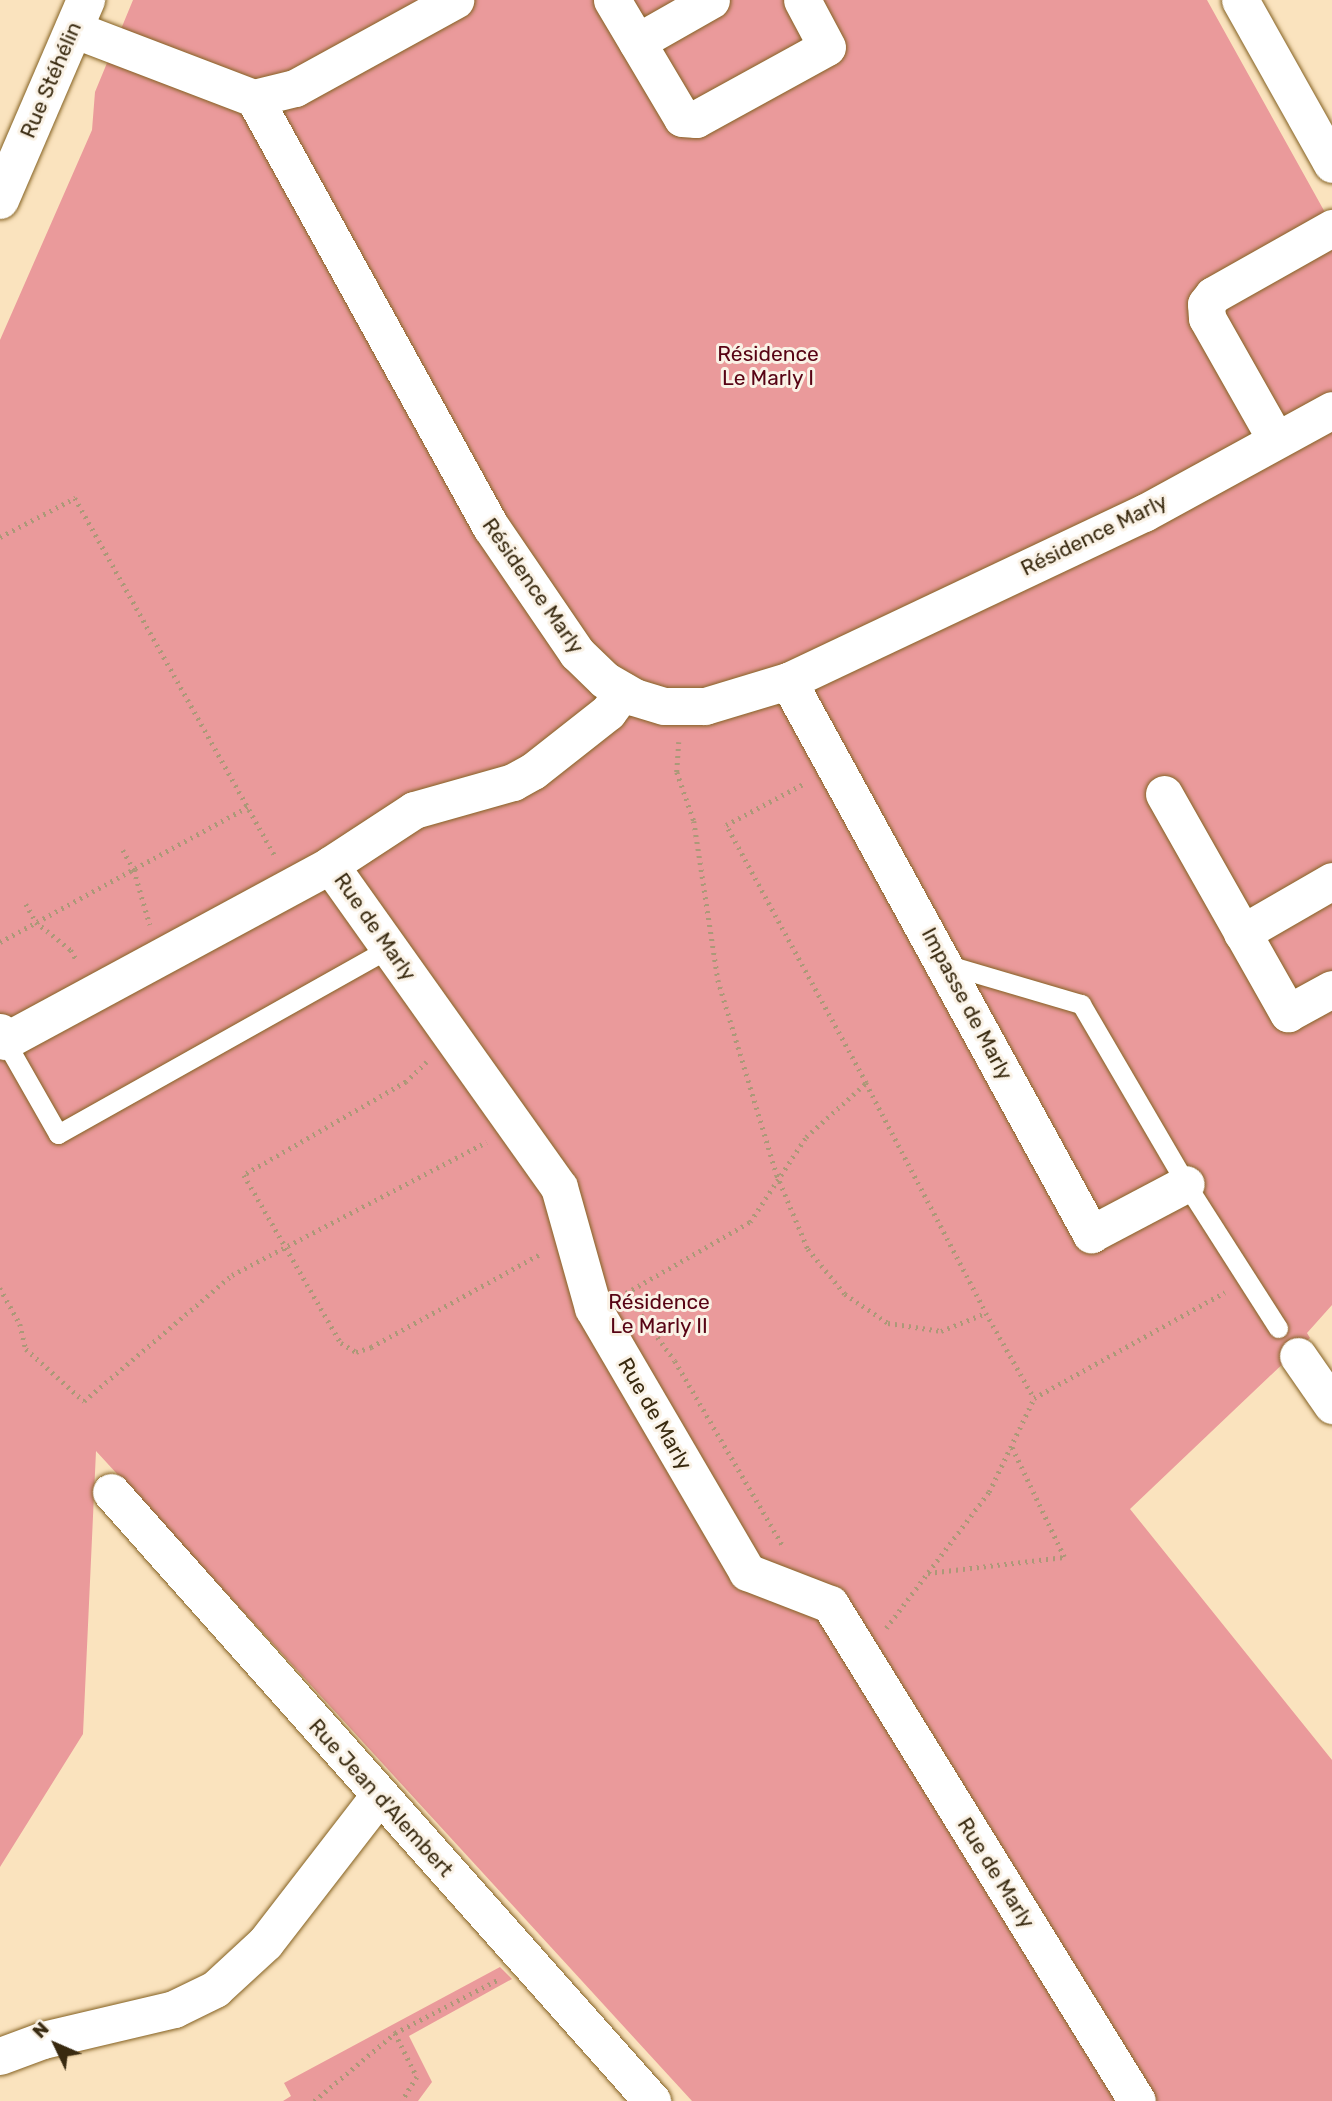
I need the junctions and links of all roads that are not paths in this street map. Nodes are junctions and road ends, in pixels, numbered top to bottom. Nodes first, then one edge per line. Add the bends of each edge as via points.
1 (455, 0) edge
2 (612, 0) edge
3 (711, 0) edge
4 (802, 0) edge
5 (1240, 0) edge
6 (79, 15) edge
7 (637, 42) junction
8 (254, 98) junction
9 (1332, 164) edge
10 (0, 199) edge
11 (1332, 228) edge
12 (1332, 410) edge
13 (1276, 440) junction
14 (788, 681) junction
15 (623, 691) junction
16 (1164, 794) dead end
17 (330, 865) junction
18 (1332, 881) edge
19 (1242, 933) junction
20 (389, 948) junction
21 (945, 964) junction
22 (1332, 989) edge
23 (2, 1037) edge
24 (1186, 1184) junction
25 (1288, 1342) joint
26 (1332, 1405) edge
27 (111, 1492) dead end
28 (378, 1797) junction
29 (0, 2056) edge
30 (639, 2096) edge
31 (1137, 2101) edge

1 - 8 street via 295,88
2 - 7 street
3 - 7 street
4 - 7 street via 827,47 695,119 682,118
5 - 9 street
6 - 8 street
6 - 10 street, Rue Stéhélin
8 - 15 street, Résidence Marly via 491,527 577,653
11 - 13 street via 1213,295 1206,304 1207,318
12 - 13 street, Résidence Marly
13 - 14 street, Résidence Marly via 1144,513
14 - 15 street, Résidence Marly via 740,699 682,706 664,706
14 - 21 street, Impasse de Marly
15 - 17 street via 608,712 534,771 513,782 414,810
16 - 19 street
17 - 20 street, Rue de Marly
17 - 23 street, Rue de Marly
18 - 19 street
19 - 22 street via 1288,1013
20 - 23 lane via 58,1134
20 - 31 street, Rue de Marly via 559,1187 573,1235 747,1572 830,1604
21 - 24 lane via 1081,1004
21 - 24 street, Impasse de Marly via 1091,1234
24 - 25 lane
25 - 26 street
27 - 28 street, Rue Jean d'Alembert
28 - 29 street via 265,1943 215,1989 174,2009 43,2040
28 - 30 street, Rue Jean d'Alembert via 524,1955

